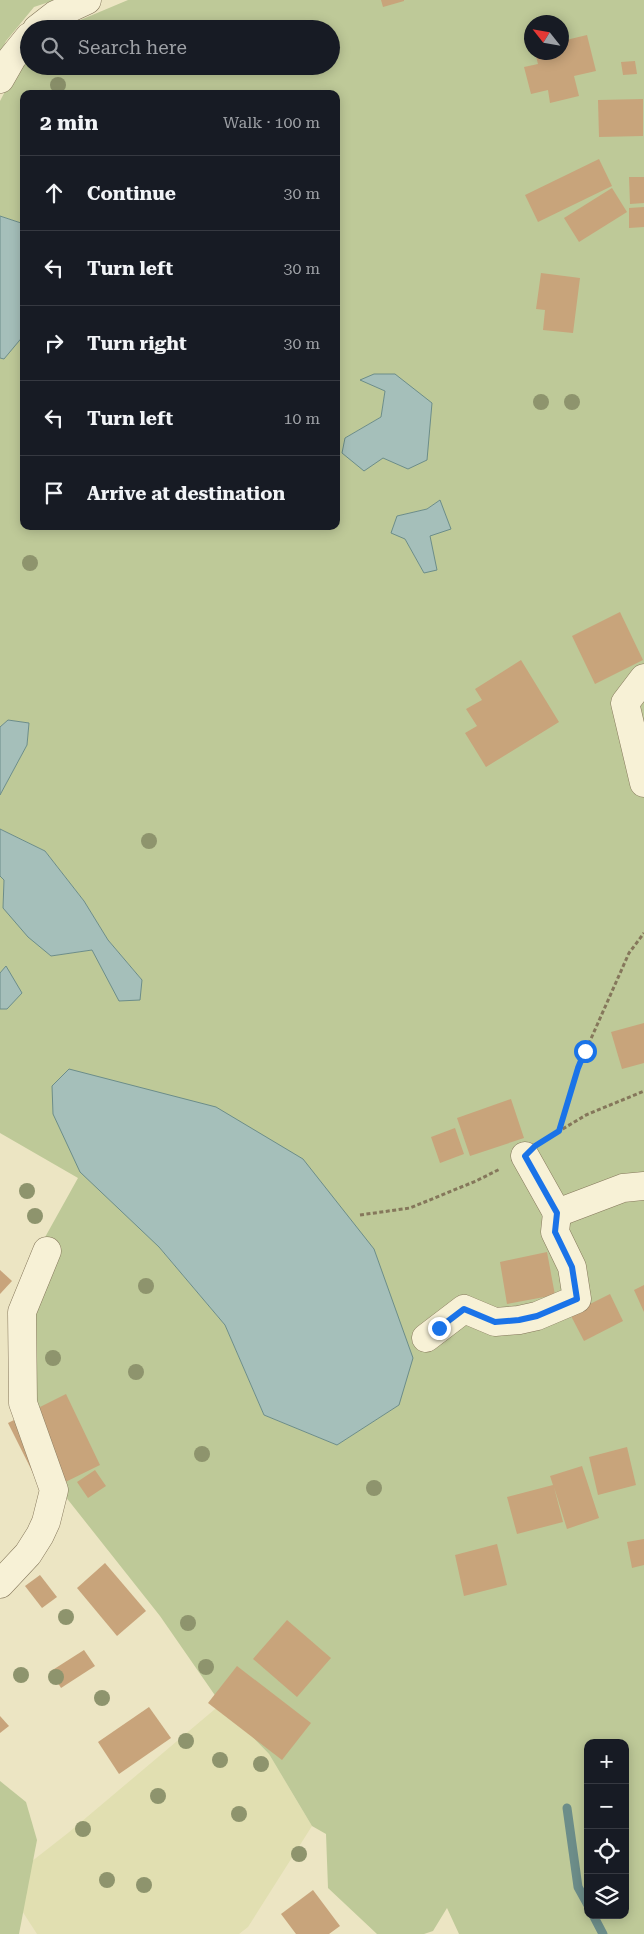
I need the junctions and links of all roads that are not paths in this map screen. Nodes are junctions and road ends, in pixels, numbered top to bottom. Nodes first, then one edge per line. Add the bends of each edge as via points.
1 (87, 0) edge
2 (49, 20) edge
3 (20, 48) edge
4 (0, 79) edge
5 (644, 678) edge
6 (644, 783) edge
7 (525, 1156) road end
8 (644, 1186) edge
9 (557, 1213) junction
10 (47, 1251) dead end
11 (426, 1338) dead end
12 (0, 1584) edge

1 - 2 street
3 - 4 street
5 - 6 street via 625,702
7 - 9 street
8 - 9 street via 623,1188
9 - 11 street via 555,1232 572,1267 577,1299 519,1320 495,1322 464,1309
10 - 12 street via 22,1312 23,1403 54,1490 40,1535 28,1554

